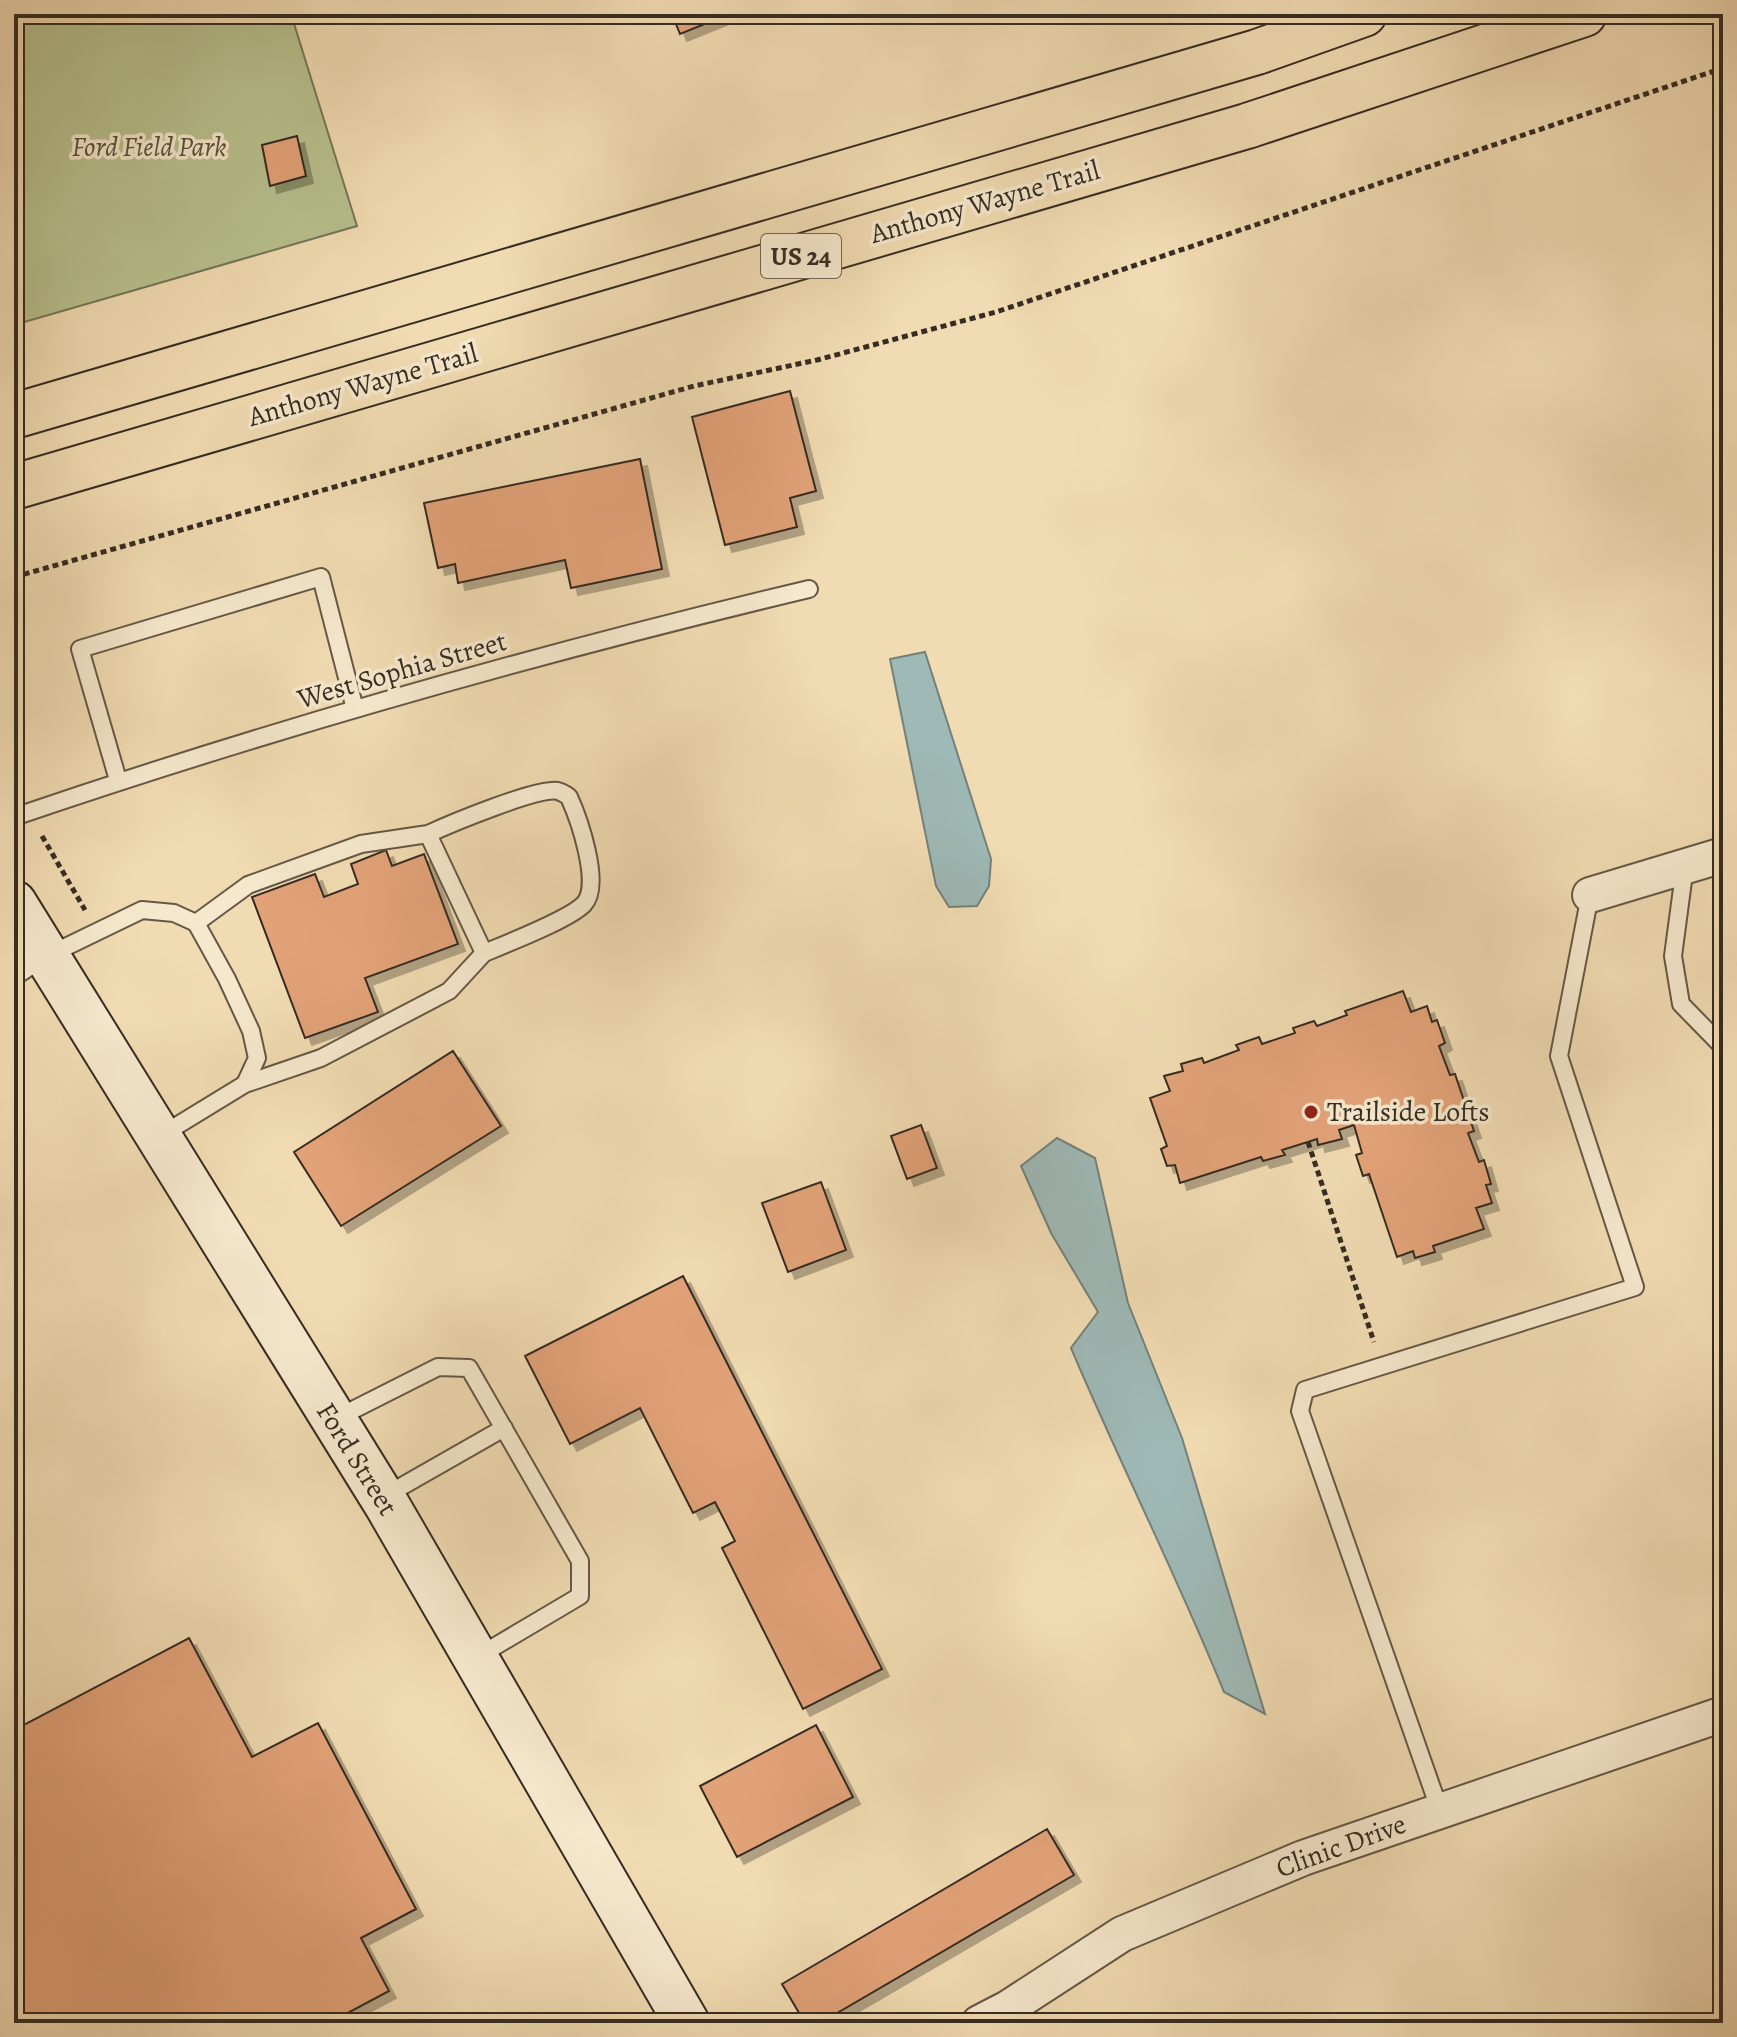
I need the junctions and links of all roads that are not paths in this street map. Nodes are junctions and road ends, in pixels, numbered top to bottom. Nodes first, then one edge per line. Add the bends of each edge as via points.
1 (1364, 14) edge
2 (1584, 14) edge
3 (14, 416) edge
4 (14, 487) edge
5 (809, 589) dead end
6 (355, 709) junction
7 (118, 780) junction
8 (22, 814) edge
9 (428, 834) junction
10 (1723, 855) edge
11 (1685, 866) junction
12 (1590, 895) joint
13 (14, 903) edge
14 (196, 923) junction
15 (484, 953) junction
16 (31, 967) edge
17 (1723, 1047) edge
18 (245, 1084) junction
19 (159, 1137) junction
20 (334, 1420) junction
21 (504, 1428) junction
22 (381, 1498) junction
23 (475, 1658) junction
24 (1723, 1714) edge
25 (1440, 1811) junction
26 (687, 2023) edge
27 (979, 2023) edge

1 - 3 highway, US 24 via 1257,52
2 - 4 highway, Anthony Wayne Trail / US 24 via 1247,126
5 - 6 lane, West Sophia Street via 622,634
6 - 7 lane, West Sophia Street
6 - 7 lane via 321,577 95,644 80,649
7 - 8 lane, West Sophia Street
9 - 14 lane via 361,844 248,885
9 - 15 lane
9 - 15 lane via 543,792 559,791 569,797 592,889 584,904
10 - 11 street
11 - 12 street
11 - 17 lane via 1673,956 1681,1004
12 - 25 lane via 1559,1056 1635,1287 1305,1390 1300,1411
13 - 16 main road, Ford Street
14 - 16 lane via 174,913 142,910
14 - 18 lane via 251,1031 257,1058
15 - 18 lane via 449,991 321,1058
16 - 19 main road, Ford Street
18 - 19 lane
19 - 20 main road, Ford Street
20 - 21 lane via 438,1367 469,1368
20 - 22 main road, Ford Street
21 - 22 lane
21 - 23 lane via 580,1561 580,1596
22 - 23 main road, Ford Street
23 - 26 main road, Ford Street
24 - 25 street, Clinic Drive
25 - 27 street, Clinic Drive via 1303,1858 1122,1934

